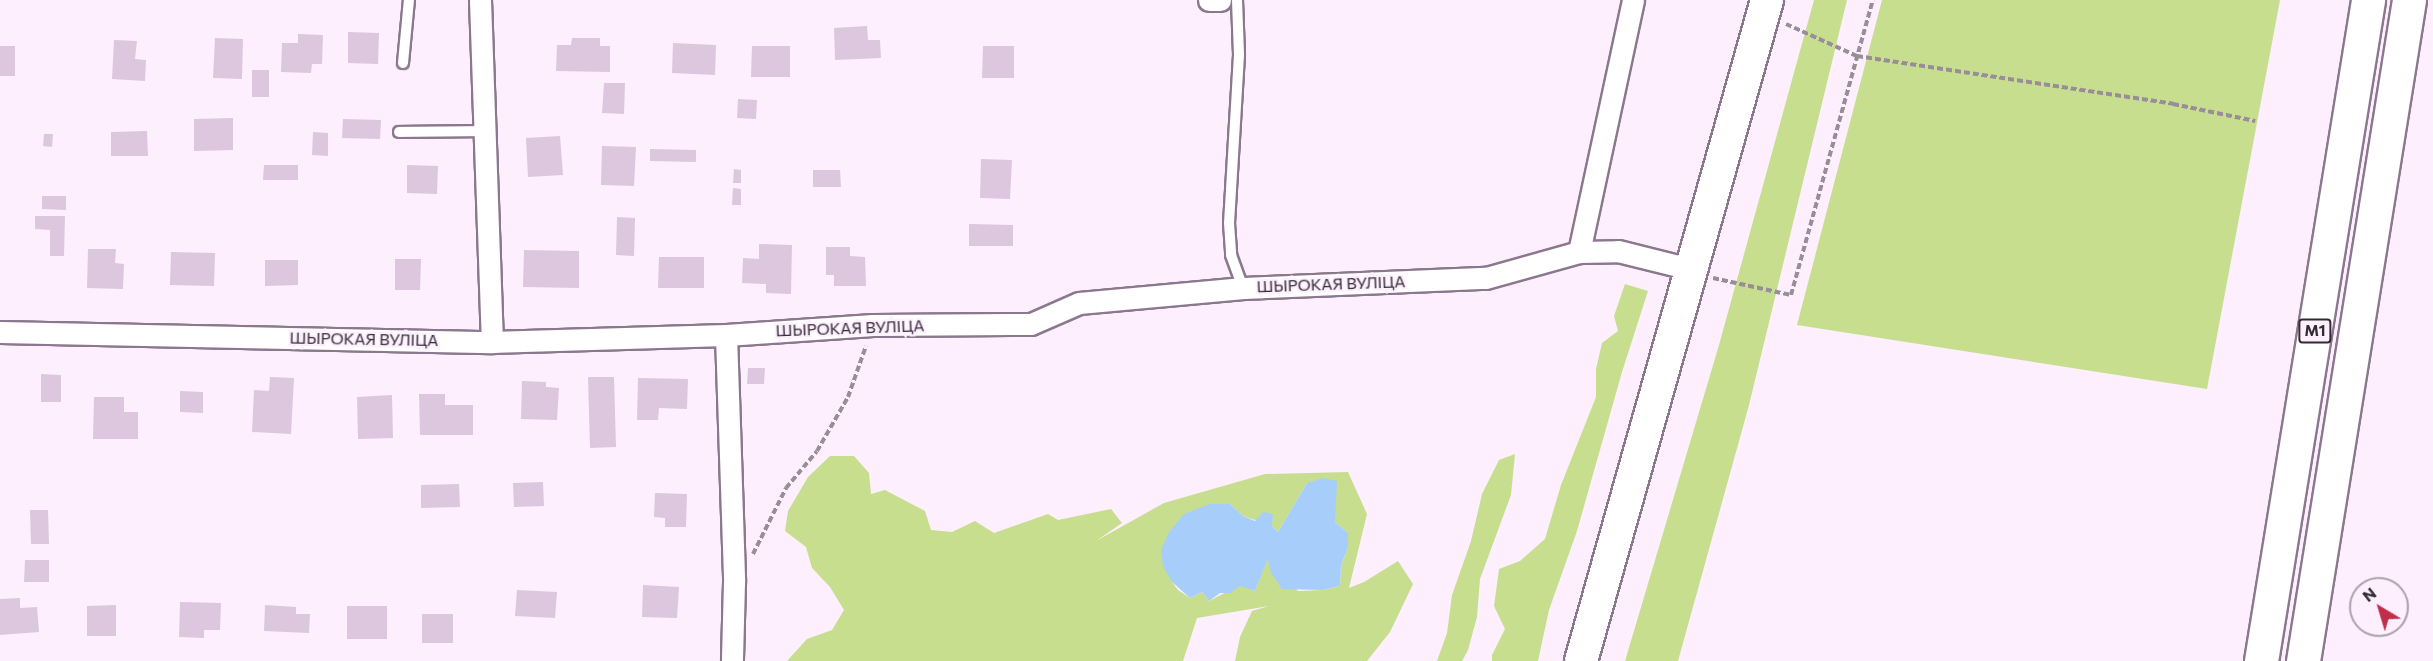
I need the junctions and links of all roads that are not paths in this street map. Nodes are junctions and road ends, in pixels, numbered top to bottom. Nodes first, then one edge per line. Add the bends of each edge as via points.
1 (409, 0) edge
2 (480, 0) edge
3 (1209, 0) edge
4 (1220, 0) edge
5 (1237, 0) edge
6 (1633, 0) edge
7 (2368, 0) edge
8 (2409, 0) edge
9 (1765, 7) edge
10 (403, 63) dead end
11 (484, 131) junction
12 (399, 132) dead end
13 (1579, 252) junction
14 (1690, 269) junction
15 (1243, 288) junction
16 (0, 332) edge
17 (726, 335) junction
18 (492, 342) junction
19 (732, 661) edge
20 (1581, 661) edge
21 (2261, 661) edge
22 (2303, 661) edge

1 - 10 lane
2 - 11 street
3 - 4 street
5 - 15 lane via 1239,56 1229,224 1231,255
6 - 13 street
7 - 21 highway, М1
8 - 22 highway, М1
9 - 14 main road
11 - 12 lane
11 - 18 street
13 - 14 street, ШЫРОКАЯ ВУЛІЦА via 1618,251
13 - 15 street, ШЫРОКАЯ ВУЛІЦА via 1486,278
14 - 20 main road
15 - 17 street, ШЫРОКАЯ ВУЛІЦА via 1079,303 1031,324 873,325
16 - 18 street, ШЫРОКАЯ ВУЛІЦА
17 - 18 street, ШЫРОКАЯ ВУЛІЦА
17 - 19 street via 734,582

